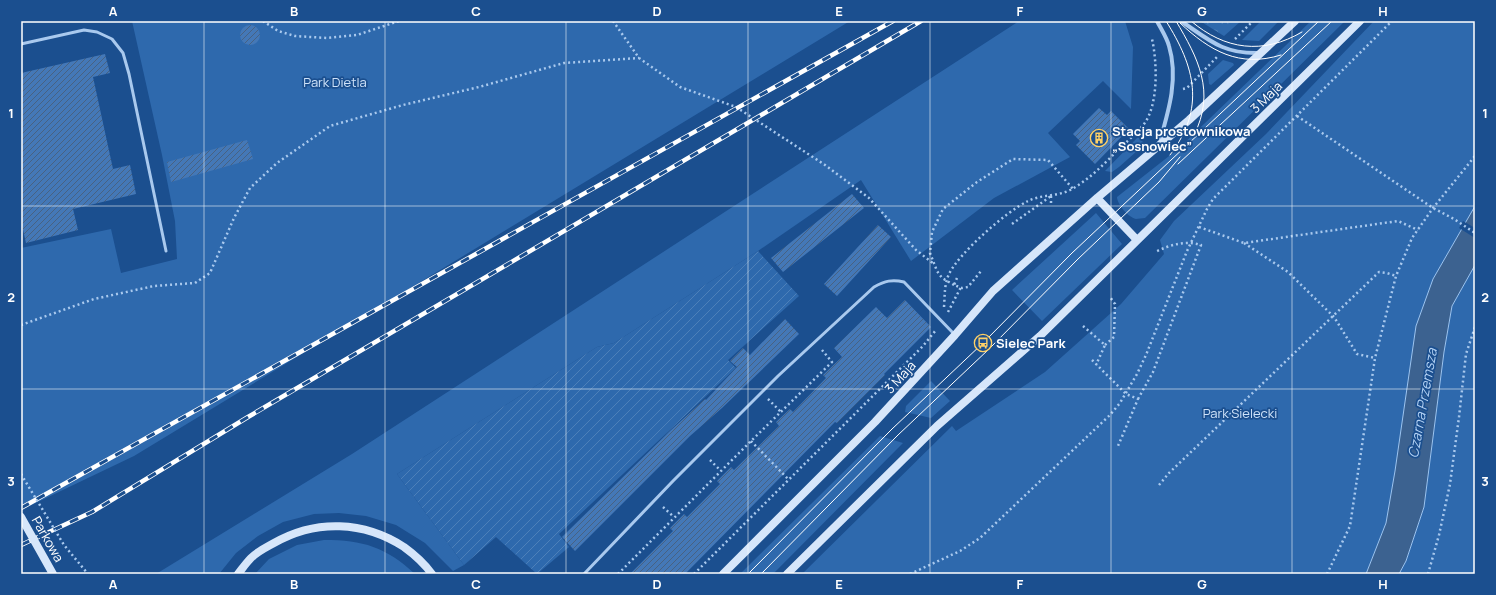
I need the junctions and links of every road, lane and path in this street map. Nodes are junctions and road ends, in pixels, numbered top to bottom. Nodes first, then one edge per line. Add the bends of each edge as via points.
1 (263, 21) edge
2 (399, 21) edge
3 (613, 21) edge
4 (1158, 21) edge
5 (1181, 21) edge
6 (1253, 21) edge
7 (1295, 21) edge
8 (1360, 21) edge
9 (1392, 21) edge
10 (1150, 34) dead end
11 (21, 44) edge
12 (1225, 49) junction
13 (1262, 53) junction
14 (639, 58) junction
15 (1155, 89) junction
16 (1172, 90) junction
17 (1297, 116) junction
18 (1158, 148) junction
19 (1475, 156) edge
20 (1073, 188) junction
21 (1051, 196) junction
22 (1097, 198) junction
23 (1051, 206) dead end
24 (1433, 208) junction
25 (1012, 224) dead end
26 (1199, 227) junction
27 (1418, 230) junction
28 (1475, 233) edge
29 (1137, 240) junction
30 (1192, 242) junction
31 (1244, 243) junction
32 (166, 251) dead end
33 (1155, 252) dead end
34 (934, 264) junction
35 (981, 271) dead end
36 (1396, 276) junction
37 (957, 278) dead end
38 (947, 281) junction
39 (954, 285) junction
40 (961, 287) junction
41 (1110, 297) dead end
42 (1334, 317) junction
43 (941, 321) junction
44 (21, 325) edge
45 (1083, 326) dead end
46 (1475, 327) edge
47 (955, 335) junction
48 (814, 342) junction
49 (1105, 345) junction
50 (1375, 358) junction
51 (1092, 360) dead end
52 (1096, 365) junction
53 (762, 392) junction
54 (1126, 394) junction
55 (1138, 399) junction
56 (781, 412) junction
57 (751, 441) junction
58 (1118, 446) dead end
59 (702, 452) junction
60 (721, 471) junction
61 (21, 474) edge
62 (789, 480) junction
63 (1159, 485) dead end
64 (656, 499) junction
65 (21, 517) edge
66 (674, 517) junction
67 (53, 574) edge
68 (88, 574) edge
69 (238, 574) edge
70 (432, 574) edge
71 (584, 574) edge
72 (618, 574) edge
73 (694, 574) edge
74 (723, 574) edge
75 (787, 574) edge
76 (910, 574) edge
77 (1327, 574) edge
78 (1428, 574) edge

1 - 2 path via 278,31 295,36 327,38 357,35
3 - 14 path
4 - 16 street via 1169,46 1173,67
5 - 12 street
6 - 12 path
7 - 13 main road, 3 Maja
8 - 29 main road, 3 Maja
9 - 17 path
10 - 15 path via 1156,57
11 - 32 lane via 84,30 97,32 112,39 123,53
12 - 13 street
12 - 16 path via 1187,88
13 - 18 main road, 3 Maja
14 - 34 path via 680,87 736,107 825,165 869,198 916,250
14 - 44 path via 564,63 330,126 277,163 250,188 210,273 195,283 154,286 94,299
15 - 16 path
15 - 20 path via 1149,115 1144,123 1095,173
16 - 18 street
17 - 24 path
17 - 26 path via 1213,199
18 - 22 main road, 3 Maja
19 - 24 path
20 - 21 path
20 - 34 path via 1048,160 1013,159 977,182 943,209 932,232 930,253
21 - 23 path
21 - 25 path
21 - 38 path via 1030,200 1004,216 962,256
22 - 29 main road
22 - 47 main road, 3 Maja via 993,291
24 - 27 path
24 - 28 path
26 - 30 path
26 - 31 path
27 - 31 path via 1398,221
27 - 36 path
29 - 75 main road, 3 Maja via 1040,336 937,426
30 - 33 path via 1167,246
30 - 54 path via 1146,356
30 - 55 path via 1201,245 1153,372
31 - 42 path via 1288,272
34 - 38 path via 942,278
35 - 40 path via 968,287
36 - 42 path via 1379,272
36 - 50 path
37 - 39 path
38 - 39 path
38 - 43 path
39 - 40 path
40 - 43 path via 950,310
41 - 49 path via 1115,304 1114,337
42 - 50 path via 1357,354
42 - 63 path
43 - 47 lane
43 - 48 lane via 904,282 887,280 874,287
43 - 62 path via 923,346
45 - 49 path
46 - 78 path via 1466,354 1450,484
47 - 74 main road, 3 Maja via 875,422
48 - 53 lane
48 - 56 path via 832,362
49 - 52 path
50 - 77 path via 1350,526
51 - 52 path
52 - 54 path
53 - 56 path
53 - 59 lane
54 - 55 path
54 - 76 path via 1110,415 980,538 960,551
55 - 58 path
56 - 57 path
57 - 60 path
57 - 62 path
59 - 60 path
59 - 64 lane
60 - 66 path
61 - 68 path, bridge via 64,545
62 - 73 path
64 - 66 path
64 - 71 lane
65 - 67 main road, Parkowa, bridge
66 - 72 path
69 - 70 main road via 252,557 282,538 316,527 349,527 381,535 415,555

